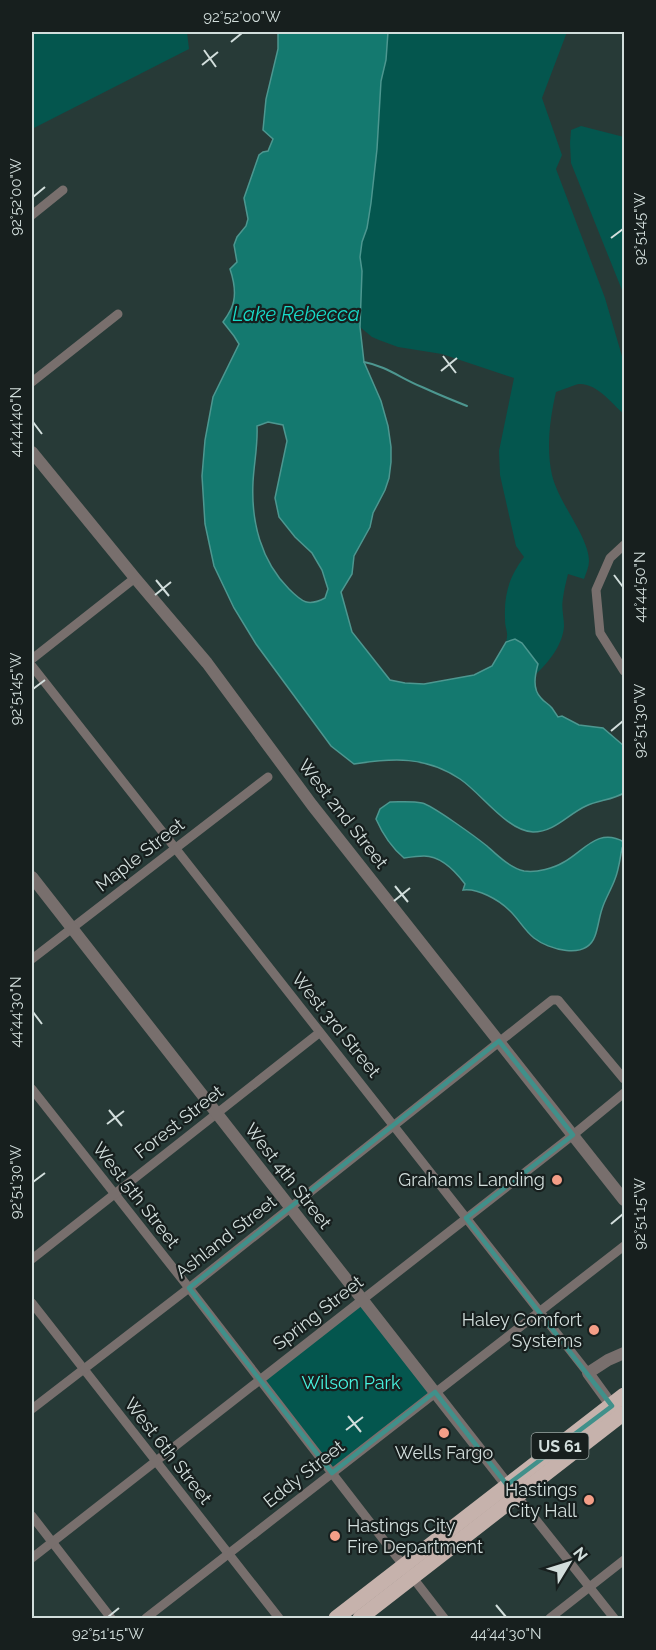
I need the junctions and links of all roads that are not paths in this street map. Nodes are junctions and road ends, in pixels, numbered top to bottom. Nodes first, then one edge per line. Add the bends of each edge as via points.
1 (63, 190) dead end
2 (32, 215) edge
3 (118, 314) dead end
4 (32, 382) edge
5 (32, 452) edge
6 (624, 545) edge
7 (135, 579) junction
8 (32, 659) edge
9 (32, 666) edge
10 (624, 671) edge
11 (268, 777) dead end
12 (175, 849) junction
13 (32, 877) edge
14 (72, 928) junction
15 (32, 959) edge
16 (319, 1033) junction
17 (499, 1041) junction
18 (624, 1079) edge
19 (32, 1089) edge
20 (624, 1094) edge
21 (217, 1114) junction
22 (393, 1125) junction
23 (573, 1135) junction
24 (115, 1195) junction
25 (624, 1200) edge
26 (291, 1207) junction
27 (466, 1218) junction
28 (624, 1246) edge
29 (32, 1259) edge
30 (189, 1288) junction
31 (362, 1299) junction
32 (32, 1303) edge
33 (539, 1312) junction
34 (624, 1353) edge
35 (83, 1369) junction
36 (588, 1373) junction
37 (260, 1380) junction
38 (436, 1392) junction
39 (624, 1395) edge
40 (32, 1409) edge
41 (620, 1414) edge
42 (155, 1461) junction
43 (332, 1473) junction
44 (512, 1491) junction
45 (32, 1516) edge
46 (51, 1542) junction
47 (230, 1554) junction
48 (32, 1558) edge
49 (624, 1560) edge
50 (408, 1571) junction
51 (589, 1587) junction
52 (111, 1618) edge
53 (146, 1618) edge
54 (279, 1618) edge
55 (336, 1618) edge
56 (360, 1618) edge
57 (444, 1618) edge
58 (550, 1618) edge
59 (614, 1618) edge

1 - 2 street
3 - 4 street
5 - 7 street, West 2nd Street
6 - 10 street via 610,558 596,590 600,633
7 - 8 street
7 - 17 street, West 2nd Street via 207,663 312,805
9 - 12 street, West 3rd Street
11 - 12 street, Maple Street
12 - 14 street, Maple Street
12 - 16 street, West 3rd Street
13 - 14 street, West 4th Street
14 - 15 street, Maple Street
14 - 21 street, West 4th Street
16 - 21 street, Forest Street
16 - 22 street, West 3rd Street
17 - 18 street, Ashland Street via 552,1000 558,1000
17 - 22 street, Ashland Street
17 - 23 street, West 2nd Street
19 - 24 street, West 5th Street
20 - 23 street, Spring Street
21 - 24 street, Forest Street
21 - 26 street, West 4th Street
22 - 26 street, Ashland Street
22 - 27 street, West 3rd Street
23 - 25 street, West 2nd Street
23 - 27 street, Spring Street
24 - 29 street, Forest Street
24 - 30 street, West 5th Street
26 - 30 street, Ashland Street
26 - 31 street, West 4th Street
27 - 31 street, Spring Street
27 - 33 street, West 3rd Street
28 - 33 street, Eddy Street
30 - 35 street, Ashland Street
30 - 37 street, West 5th Street
31 - 37 street, Spring Street
31 - 38 street, West 4th Street
32 - 35 street, West 6th Street
33 - 36 street, West 3rd Street
33 - 38 street, Eddy Street
34 - 36 street
35 - 40 street, Ashland Street
35 - 42 street, West 6th Street
36 - 41 street, West 3rd Street
37 - 42 street, Spring Street
37 - 43 street, West 5th Street
38 - 43 street, Eddy Street
38 - 44 street, West 4th Street
39 - 41 highway, US 61
41 - 44 highway, US 61
42 - 46 street, Spring Street
42 - 47 street, West 6th Street
43 - 47 street, Eddy Street
43 - 50 street, West 5th Street
44 - 50 highway, US 61
44 - 51 street
45 - 46 street
46 - 48 street, Spring Street
46 - 52 street
47 - 53 street, Eddy Street
47 - 54 street, West 6th Street
49 - 51 street
50 - 55 highway, US 61
50 - 56 highway, US 61
50 - 57 street, West 5th Street
51 - 58 street
51 - 59 street

